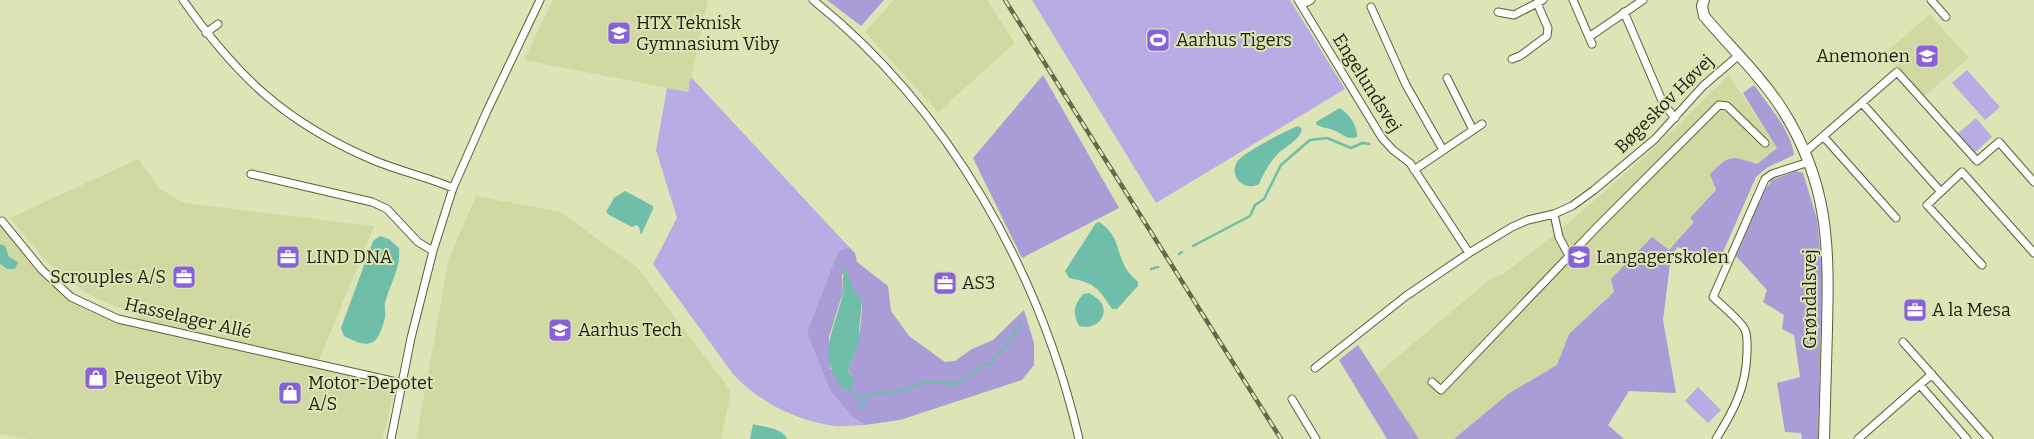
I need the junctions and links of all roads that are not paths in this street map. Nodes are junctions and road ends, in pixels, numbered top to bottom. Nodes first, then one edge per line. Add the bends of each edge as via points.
1 (183, 0) edge
2 (540, 0) edge
3 (813, 0) edge
4 (1311, 0) edge
5 (1573, 0) edge
6 (1643, 0) edge
7 (1704, 0) edge
8 (1931, 0) edge
9 (1540, 2) edge
10 (1300, 3) edge
11 (1371, 7) dead end
12 (1498, 12) dead end
13 (1624, 12) junction
14 (1946, 17) dead end
15 (218, 24) dead end
16 (206, 33) junction
17 (1589, 37) junction
18 (1592, 44) dead end
19 (1739, 55) junction
20 (1512, 60) dead end
21 (1448, 78) dead end
22 (1862, 103) junction
23 (1676, 118) junction
24 (1482, 124) dead end
25 (1472, 130) junction
26 (1823, 136) junction
27 (1765, 143) dead end
28 (1443, 150) junction
29 (1807, 157) junction
30 (1414, 170) junction
31 (251, 174) dead end
32 (2034, 182) edge
33 (453, 188) junction
34 (1941, 192) junction
35 (1554, 214) junction
36 (1896, 218) dead end
37 (2, 221) dead end
38 (433, 251) junction
39 (1469, 253) junction
40 (2034, 253) edge
41 (1570, 256) junction
42 (1982, 265) dead end
43 (1903, 342) dead end
44 (1315, 368) dead end
45 (1932, 374) junction
46 (1432, 382) dead end
47 (401, 383) junction
48 (1920, 385) junction
49 (1292, 399) dead end
50 (391, 438) edge
51 (1862, 438) edge
52 (1079, 439) edge
53 (1316, 439) edge
54 (1716, 439) edge
55 (1824, 439) edge
56 (1967, 439) edge
57 (1990, 439) edge

1 - 16 street
2 - 33 street
3 - 52 street via 892,74 949,144 973,182 1017,265 1041,319
4 - 10 street, Engelundsvej
5 - 17 street
6 - 13 street
7 - 19 street, Bøgeskov Høvej via 1704,16
8 - 14 street
9 - 12 street via 1514,15
9 - 20 street via 1548,28 1547,36
10 - 30 street, Engelundsvej via 1382,138
11 - 28 street, Engelundsvej via 1406,85
13 - 17 street
13 - 23 street via 1663,103
15 - 16 street
16 - 33 street via 251,83 301,123 375,161
17 - 18 street
19 - 23 street, Bøgeskov Høvej via 1703,86
19 - 29 street, Grøndalsvej via 1782,108
21 - 25 street
22 - 26 street
22 - 32 street via 1897,72 1978,161 1999,142
22 - 34 street
23 - 35 street, Bøgeskov Høvej via 1624,167 1572,206
24 - 25 street
25 - 28 street
26 - 29 street
26 - 36 street
27 - 41 street via 1727,106 1719,105
28 - 30 street
29 - 54 street via 1772,174 1762,183 1713,297 1745,329 1747,346 1740,395
29 - 55 street, Grøndalsvej via 1820,195 1828,248
30 - 39 street, Engelundsvej
31 - 38 street via 372,202 387,209 418,242
33 - 38 street
34 - 40 street via 1962,172
34 - 42 street via 1927,204
35 - 39 street, Bøgeskov Høvej via 1512,227
35 - 41 street via 1559,237
37 - 47 street, Hasselager Allé via 42,270 71,296 118,319
38 - 47 street
39 - 44 street, Bøgeskov Høvej via 1406,296
41 - 46 street via 1441,390
43 - 45 street
45 - 48 street
45 - 57 street
47 - 50 street
48 - 51 street
48 - 56 street
49 - 53 street

